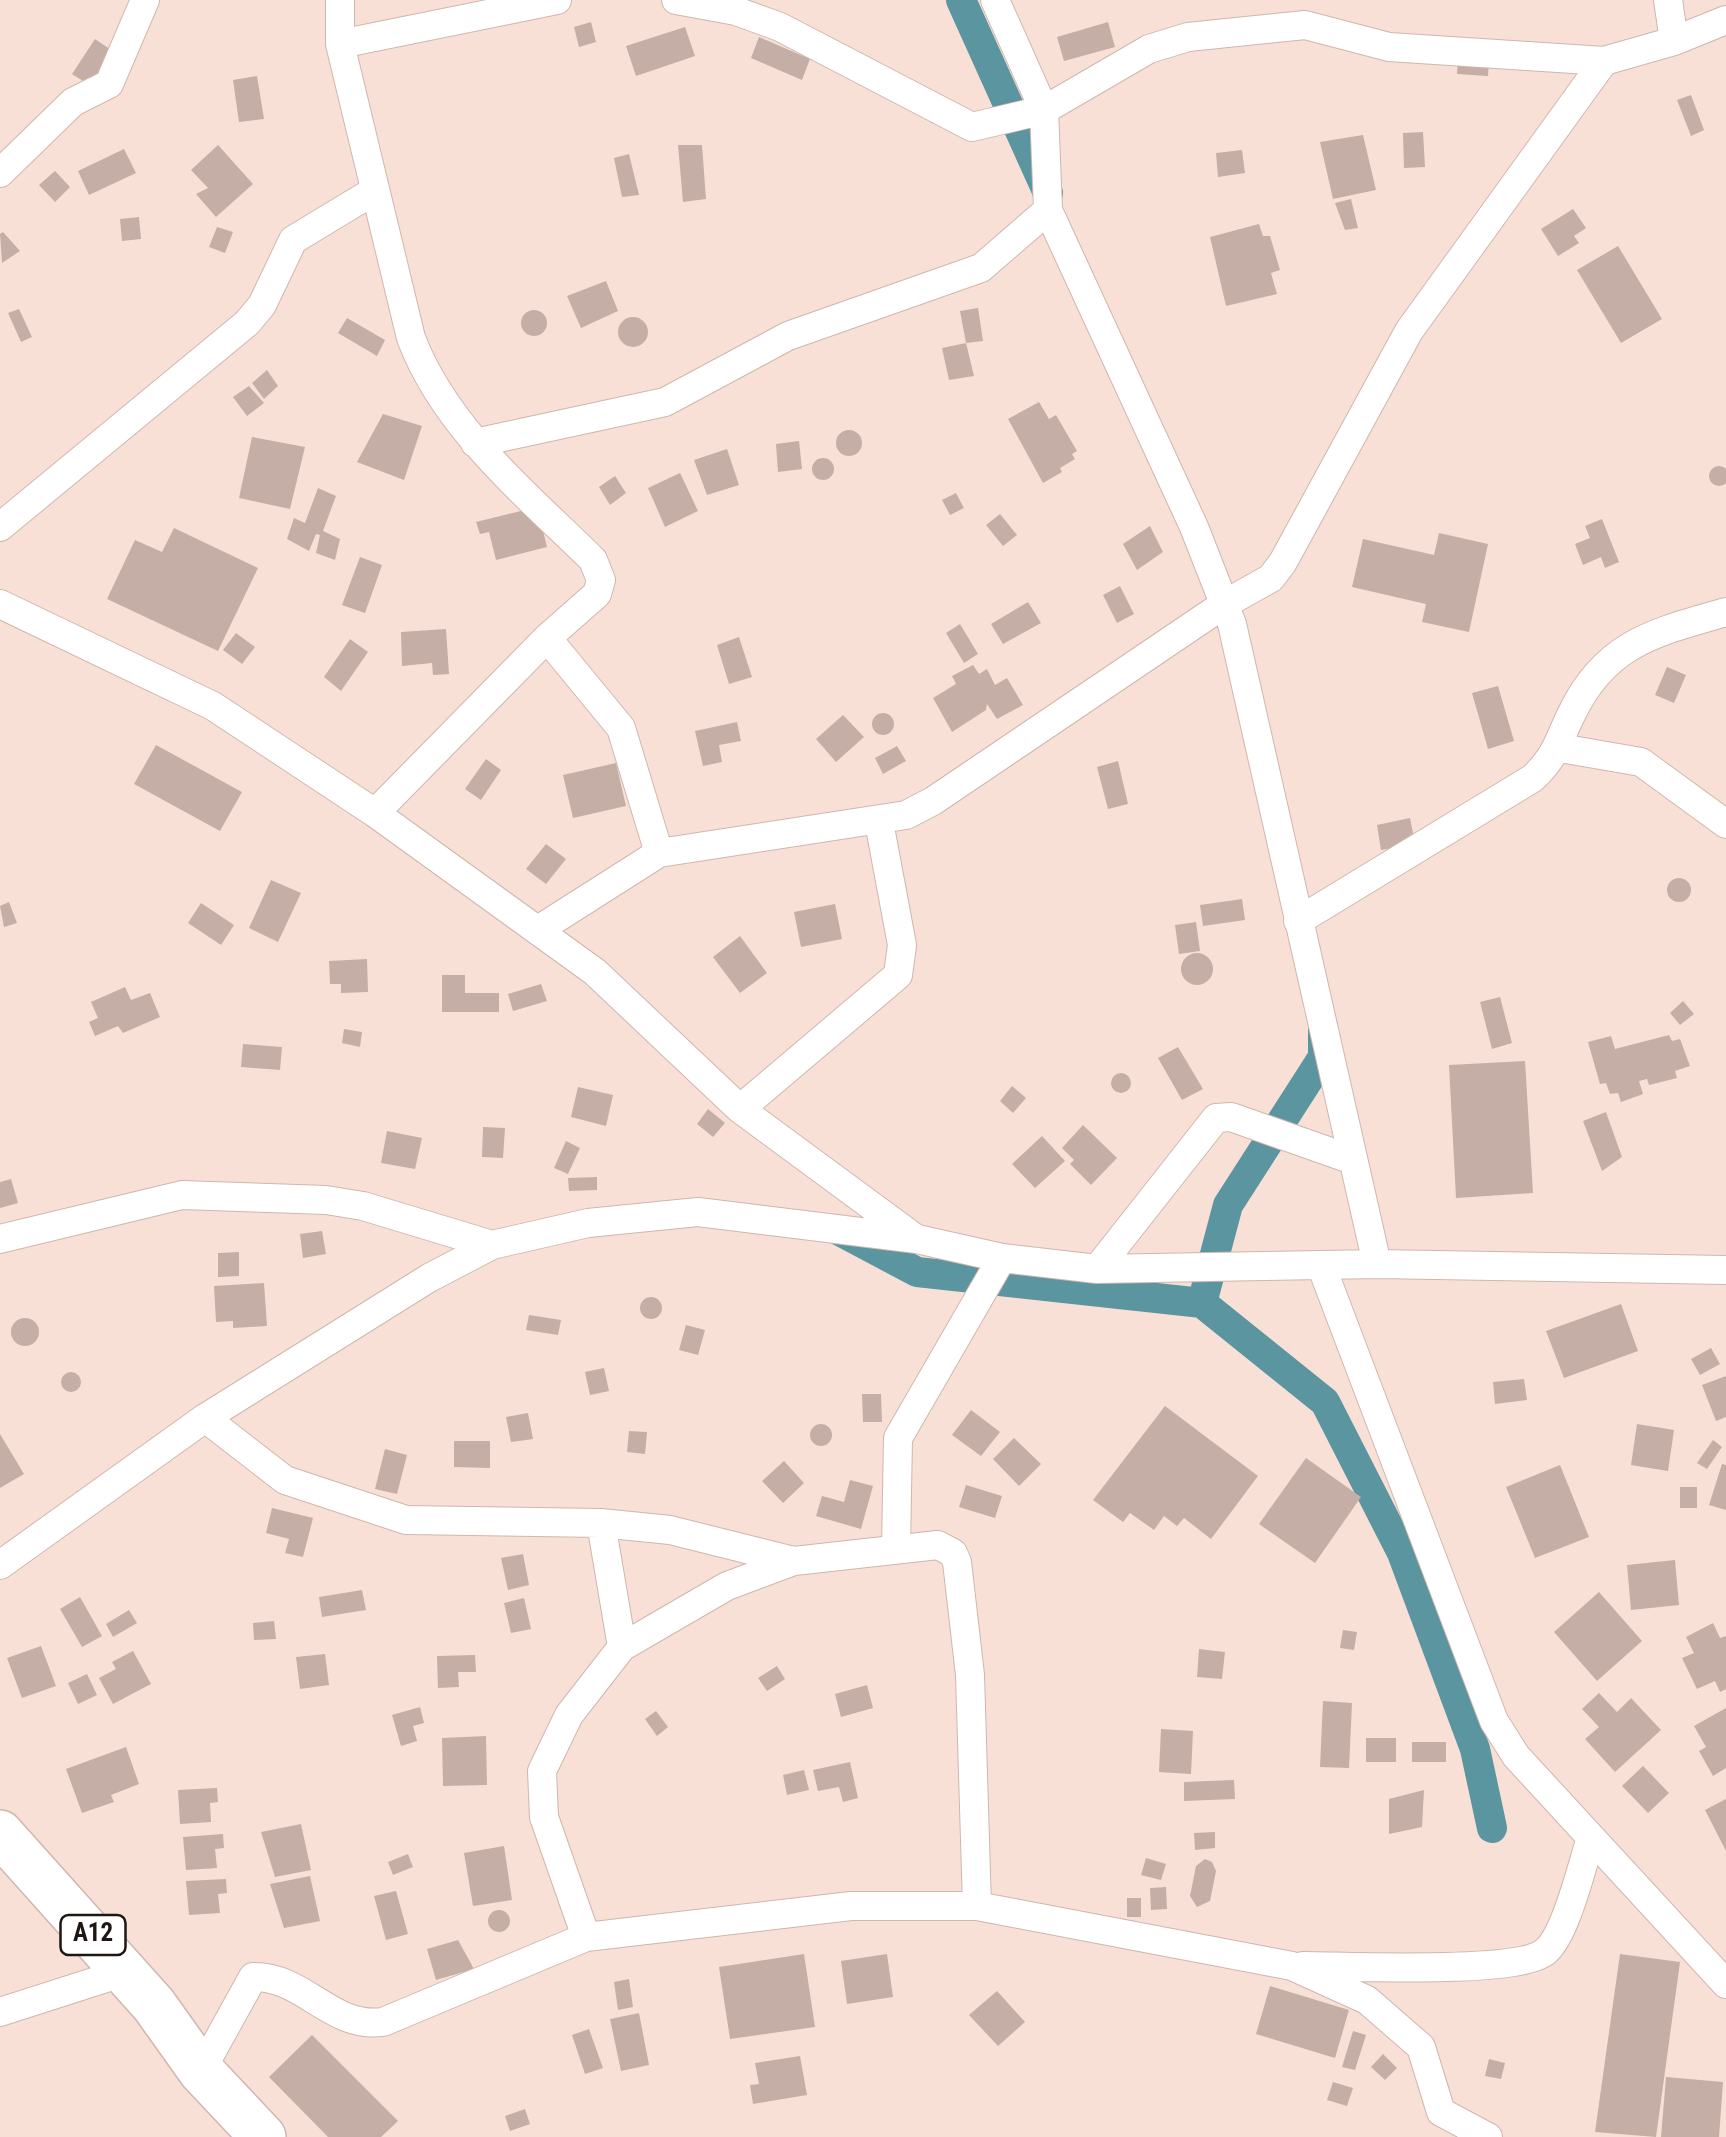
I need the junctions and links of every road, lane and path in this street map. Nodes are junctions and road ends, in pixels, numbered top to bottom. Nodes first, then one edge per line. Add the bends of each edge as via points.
1 (145, 0) edge
2 (340, 0) edge
3 (557, 0) edge
4 (676, 0) edge
5 (994, 0) edge
6 (1668, 0) edge
7 (1726, 20) edge
8 (1674, 41) junction
9 (340, 44) junction
10 (1604, 61) junction
11 (1044, 110) junction
12 (0, 173) edge
13 (374, 191) junction
14 (1048, 210) junction
15 (475, 442) junction
16 (0, 528) edge
17 (0, 604) edge
18 (1223, 605) junction
19 (1726, 612) edge
20 (548, 638) junction
21 (1560, 748) junction
22 (375, 813) junction
23 (879, 822) junction
24 (1726, 824) edge
25 (659, 853) junction
26 (1298, 921) junction
27 (538, 930) junction
28 (740, 1109) junction
29 (1353, 1160) junction
30 (0, 1238) edge
31 (917, 1239) junction
32 (492, 1245) junction
33 (1002, 1258) junction
34 (1376, 1264) junction
35 (1321, 1265) junction
36 (1097, 1269) junction
37 (1726, 1270) edge
38 (205, 1418) junction
39 (600, 1524) junction
40 (896, 1548) junction
41 (794, 1561) junction
42 (0, 1565) edge
43 (622, 1648) junction
44 (0, 1833) edge
45 (1591, 1838) junction
46 (0, 1864) edge
47 (977, 1906) junction
48 (586, 1936) junction
49 (1292, 1966) junction
50 (106, 1978) junction
51 (1725, 1980) edge
52 (0, 2012) edge
53 (190, 2057) junction
54 (263, 2137) edge
55 (1488, 2137) edge

1 - 12 street via 109,84 73,102
2 - 9 street
3 - 9 street
4 - 11 street via 736,10 780,27 961,125
5 - 11 street
6 - 8 street
7 - 8 street
8 - 10 street
9 - 13 street
10 - 11 street via 1390,48 1305,25 1148,49
10 - 18 street via 1409,331 1283,562 1271,578
11 - 14 street
13 - 15 street via 418,357
13 - 16 street via 294,240 247,323
14 - 15 street via 981,268 788,336 665,402
14 - 18 street
15 - 20 street via 600,573 598,594
17 - 22 street via 213,706
18 - 23 street via 934,802
18 - 26 street
19 - 21 street via 1631,642 1592,681
20 - 22 street
20 - 25 street via 621,728
21 - 24 street via 1641,762
21 - 26 street via 1533,778
22 - 27 street
23 - 25 street
23 - 28 street via 902,945 898,974
25 - 27 street
26 - 29 street
27 - 28 street via 595,972
28 - 31 street
29 - 34 street
29 - 36 street via 1231,1117 1216,1118
30 - 32 street via 182,1195 364,1206
31 - 32 street via 698,1212 588,1223
31 - 33 street
32 - 38 street
33 - 36 street
33 - 40 street via 898,1438
34 - 35 street
34 - 37 street
35 - 36 street
35 - 45 street via 1494,1720 1516,1756
38 - 39 street via 285,1480 406,1520
38 - 42 street
39 - 41 street via 707,1536
39 - 43 street
40 - 41 street
40 - 47 street via 938,1545 957,1562 970,1675
41 - 43 street via 728,1586
43 - 48 street via 570,1715 542,1770 544,1817
44 - 53 main road, A12 via 136,1984
45 - 49 street via 1556,1938 1536,1959
45 - 51 street
46 - 50 main road, A12
47 - 48 street via 851,1906
47 - 49 street
48 - 53 street via 362,2025 290,1984 253,1977
49 - 55 street via 1366,2000 1421,2047 1441,2112
50 - 52 street
50 - 53 main road, A12
53 - 54 main road, A12

